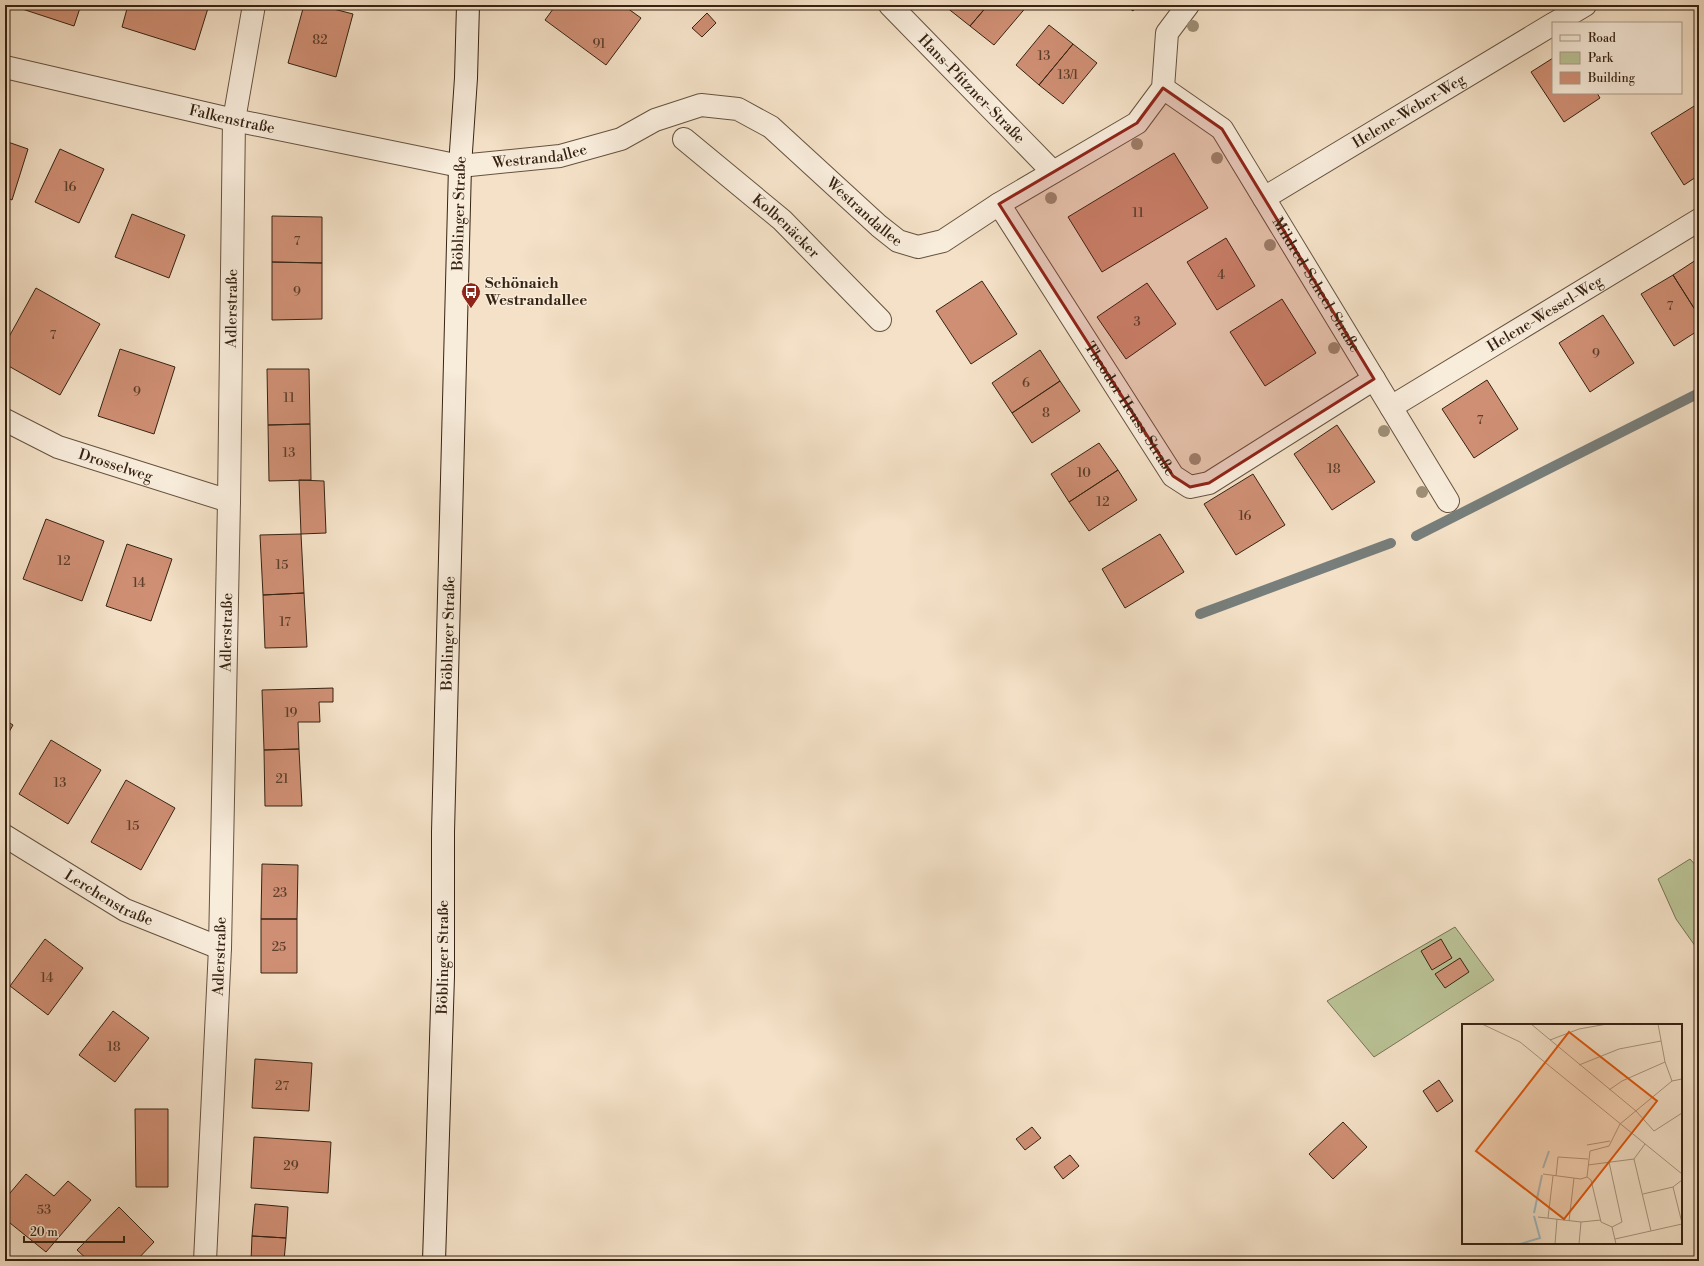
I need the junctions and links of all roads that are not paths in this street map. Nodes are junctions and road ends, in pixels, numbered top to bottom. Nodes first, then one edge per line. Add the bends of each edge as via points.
1 (254, 5) edge
2 (468, 5) edge
3 (890, 5) edge
4 (1188, 5) edge
5 (1585, 5) edge
6 (1557, 22) edge
7 (1552, 25) edge
8 (5, 67) edge
9 (1163, 88) junction
10 (234, 120) junction
11 (684, 139) dead end
12 (460, 166) junction
13 (1053, 172) junction
14 (1264, 198) junction
15 (999, 204) junction
16 (1699, 220) edge
17 (880, 320) dead end
18 (1374, 379) junction
19 (1391, 407) junction
20 (5, 420) edge
21 (229, 501) junction
22 (1448, 501) dead end
23 (5, 836) edge
24 (220, 948) junction
25 (205, 1261) edge
26 (434, 1261) edge

1 - 10 street, Adlerstraße
2 - 12 street, Böblinger Straße
3 - 13 street, Hans-Pfitzner-Straße
4 - 9 street via 1167,33
5 - 6 street, Helene-Weber-Weg
7 - 14 street, Helene-Weber-Weg
8 - 10 street, Falkenstraße
9 - 13 street, Westrandallee via 1137,123
9 - 14 street, Mildred-Scheel-Straße via 1222,129
10 - 12 street, Falkenstraße
10 - 21 street, Adlerstraße
11 - 17 street, Kolbenäcker via 782,220
12 - 15 street, Westrandallee via 560,156 621,139 655,120 701,105 738,109 771,127 898,241 918,247 943,241
12 - 26 street, Böblinger Straße
13 - 15 street, Westrandallee
14 - 18 street, Mildred-Scheel-Straße
15 - 18 street, Theodor-Heuss-Straße via 1173,476 1190,487 1209,483
16 - 19 street, Helene-Wessel-Weg
18 - 19 street, Mildred-Scheel-Straße
19 - 22 street, Mildred-Scheel-Straße
20 - 21 street, Drosselweg via 58,447
21 - 24 street, Adlerstraße
23 - 24 street, Lerchenstraße via 125,910
24 - 25 street, Adlerstraße

